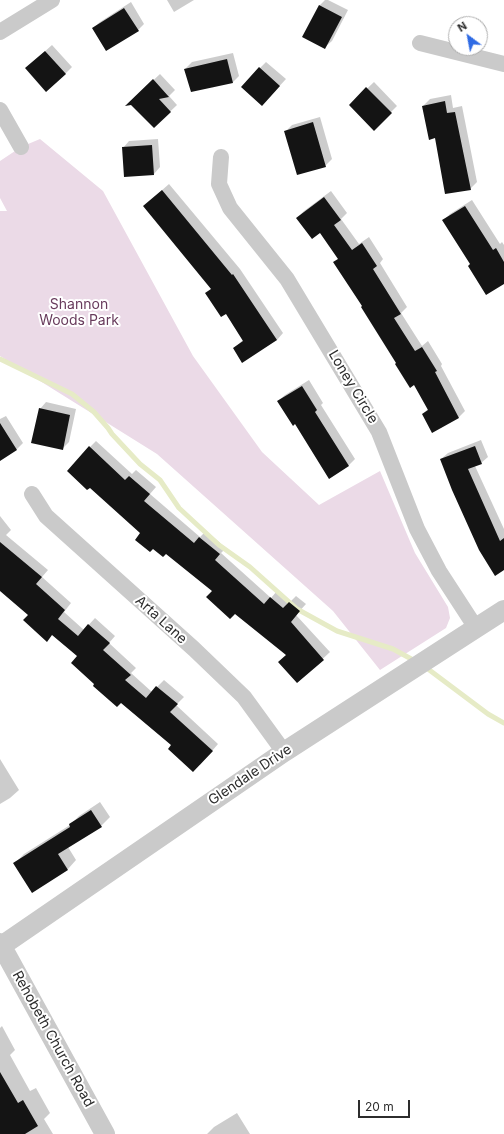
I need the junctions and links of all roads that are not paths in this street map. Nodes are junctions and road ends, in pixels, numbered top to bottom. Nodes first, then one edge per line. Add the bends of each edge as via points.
1 (52, 0) edge
2 (0, 32) edge
3 (420, 43) dead end
4 (504, 64) edge
5 (0, 110) edge
6 (21, 147) dead end
7 (221, 158) dead end
8 (32, 494) dead end
9 (504, 610) edge
10 (476, 628) junction
11 (284, 752) junction
12 (0, 945) edge
13 (105, 1134) edge

1 - 2 street
3 - 4 street
5 - 6 street
7 - 10 street, Loney Circle via 219,184 230,208 287,279 379,432 417,529 439,571
8 - 11 street, Arta Lane via 46,516 244,697
9 - 10 street, Glendale Drive
10 - 11 street, Glendale Drive
11 - 12 street, Glendale Drive
12 - 13 street, Rehobeth Church Road

